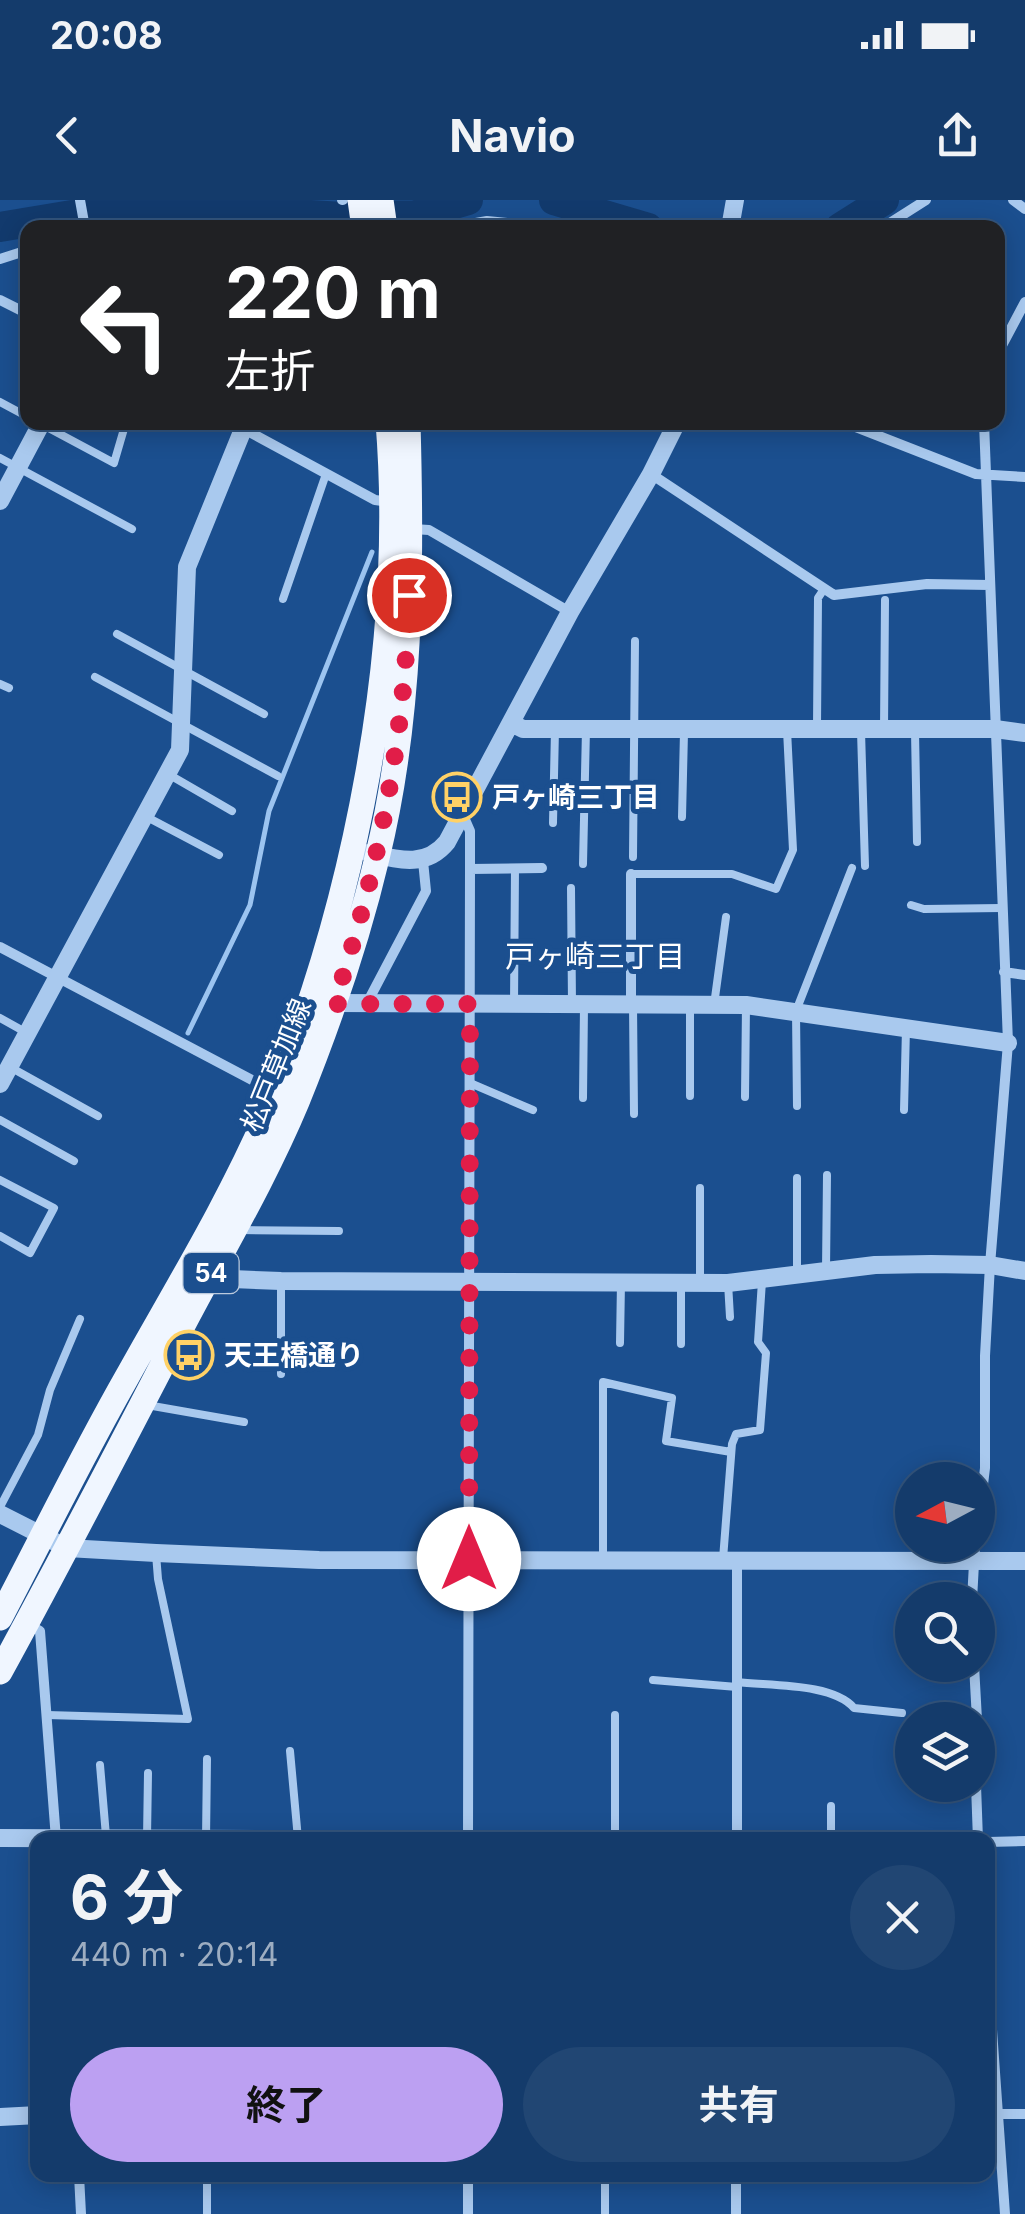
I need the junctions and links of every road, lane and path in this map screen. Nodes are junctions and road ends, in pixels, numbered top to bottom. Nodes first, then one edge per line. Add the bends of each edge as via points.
1 (926, 200) edge
2 (1013, 200) edge
3 (1025, 208) edge
4 (895, 220) edge
5 (1025, 302) edge
6 (1005, 339) edge
7 (37, 430) edge
8 (53, 430) edge
9 (124, 430) edge
10 (238, 430) edge
11 (249, 430) edge
12 (388, 430) edge
13 (408, 430) edge
14 (673, 430) edge
15 (865, 430) edge
16 (984, 430) edge
17 (0, 458) edge
18 (18, 468) junction
19 (326, 474) junction
20 (651, 474) junction
21 (986, 475) junction
22 (1025, 478) edge
23 (0, 501) edge
24 (392, 502) junction
25 (132, 529) dead end
26 (411, 529) junction
27 (990, 585) junction
28 (824, 588) junction
29 (283, 600) dead end
30 (884, 600) dead end
31 (570, 612) junction
32 (118, 634) dead end
33 (634, 641) dead end
34 (183, 669) junction
35 (95, 677) dead end
36 (264, 714) dead end
37 (511, 723) junction
38 (181, 725) junction
39 (634, 728) junction
40 (586, 729) junction
41 (995, 729) junction
42 (554, 730) junction
43 (684, 730) junction
44 (787, 730) junction
45 (817, 730) junction
46 (861, 730) junction
47 (884, 730) junction
48 (915, 730) junction
49 (1025, 732) edge
50 (168, 774) junction
51 (278, 776) dead end
52 (232, 811) dead end
53 (462, 814) junction
54 (145, 816) junction
55 (682, 817) dead end
56 (553, 823) dead end
57 (917, 842) dead end
58 (352, 849) junction
59 (378, 855) junction
60 (219, 856) dead end
61 (633, 858) dead end
62 (423, 860) junction
63 (583, 864) dead end
64 (866, 866) dead end
65 (514, 868) junction
66 (542, 868) dead end
67 (852, 868) dead end
68 (470, 869) junction
69 (632, 874) joint
70 (571, 888) dead end
71 (911, 904) dead end
72 (1001, 908) junction
73 (726, 916) dead end
74 (0, 947) edge
75 (1004, 972) junction
76 (1025, 975) edge
77 (57, 977) junction
78 (334, 1004) junction
79 (470, 1004) junction
80 (632, 1004) junction
81 (366, 1005) junction
82 (514, 1005) junction
83 (578, 1005) junction
84 (690, 1005) junction
85 (714, 1005) junction
86 (746, 1005) junction
87 (796, 1011) junction
88 (0, 1018) edge
89 (906, 1028) junction
90 (27, 1034) junction
91 (1008, 1043) junction
92 (10, 1067) junction
93 (470, 1083) junction
94 (0, 1084) edge
95 (690, 1096) dead end
96 (745, 1097) dead end
97 (286, 1098) junction
98 (582, 1098) dead end
99 (797, 1106) dead end
100 (534, 1110) dead end
101 (904, 1110) dead end
102 (634, 1114) dead end
103 (98, 1116) dead end
104 (0, 1120) edge
105 (74, 1161) dead end
106 (827, 1175) dead end
107 (798, 1178) dead end
108 (0, 1180) edge
109 (700, 1188) dead end
110 (233, 1230) junction
111 (339, 1230) dead end
112 (0, 1236) edge
113 (990, 1266) junction
114 (1025, 1271) edge
115 (826, 1272) junction
116 (797, 1276) junction
117 (208, 1278) junction
118 (281, 1281) junction
119 (762, 1281) junction
120 (469, 1282) junction
121 (621, 1282) junction
122 (681, 1282) junction
123 (700, 1282) junction
124 (728, 1283) junction
125 (730, 1318) dead end
126 (80, 1319) dead end
127 (620, 1343) dead end
128 (681, 1344) dead end
129 (280, 1374) dead end
130 (142, 1404) junction
131 (244, 1422) dead end
132 (731, 1452) junction
133 (985, 1462) edge
134 (0, 1510) edge
135 (55, 1542) junction
136 (156, 1553) junction
137 (895, 1555) edge
138 (995, 1556) edge
139 (469, 1559) junction
140 (603, 1559) junction
141 (730, 1560) junction
142 (1025, 1561) edge
143 (0, 1618) edge
144 (27, 1623) junction
145 (0, 1672) edge
146 (652, 1680) dead end
147 (737, 1685) junction
148 (895, 1712) edge
149 (47, 1715) junction
150 (615, 1715) dead end
151 (290, 1750) dead end
152 (207, 1759) dead end
153 (100, 1765) dead end
154 (148, 1773) dead end
155 (977, 1802) edge
156 (832, 1806) dead end
157 (55, 1832) edge
158 (106, 1832) edge
159 (148, 1832) edge
160 (214, 1832) edge
161 (297, 1832) edge
162 (468, 1832) edge
163 (615, 1832) edge
164 (737, 1832) edge
165 (832, 1832) edge
166 (978, 1832) edge
167 (0, 1838) edge
168 (30, 1839) edge
169 (1025, 1841) edge
170 (995, 1842) edge
171 (995, 2087) edge
172 (998, 2114) junction
173 (1025, 2114) edge
174 (30, 2115) edge
175 (0, 2117) edge
176 (995, 2131) edge
177 (995, 2144) edge
178 (79, 2182) edge
179 (207, 2182) edge
180 (468, 2182) edge
181 (605, 2182) edge
182 (736, 2182) edge
183 (81, 2214) edge
184 (207, 2214) edge
185 (468, 2214) edge
186 (605, 2214) edge
187 (736, 2214) edge
188 (1005, 2214) edge

1 - 4 street
2 - 3 street
5 - 6 street
7 - 18 street
8 - 9 lane via 114,463
10 - 34 street via 187,567
11 - 19 street
12 - 24 main road, 松戸草加線 / 54
13 - 26 main road, 松戸草加線 / 54
14 - 20 street
15 - 21 street
16 - 21 street
17 - 18 lane
18 - 23 street
18 - 25 lane
19 - 24 street
19 - 29 lane
20 - 28 street
20 - 31 street
21 - 22 street
21 - 27 street
24 - 58 main road, 松戸草加線 / 54 via 385,644
26 - 31 street via 429,530
26 - 59 main road, 松戸草加線 / 54 via 401,718
27 - 28 street via 927,584 834,595
27 - 41 street
28 - 45 lane via 818,598
30 - 47 lane
31 - 37 street
32 - 34 lane
33 - 39 lane
34 - 36 lane
34 - 38 street
35 - 38 lane
37 - 42 street
37 - 53 street
38 - 50 street via 180,750
38 - 51 lane
39 - 40 street
39 - 43 street
39 - 61 lane
40 - 42 street
40 - 63 lane
41 - 48 street
41 - 49 street
41 - 72 street
42 - 56 lane
43 - 44 street
43 - 55 lane
44 - 45 street
44 - 69 lane via 793,850 776,888 732,874
45 - 46 street
46 - 47 street
46 - 64 lane
47 - 48 street
48 - 57 lane
50 - 52 lane
50 - 54 street
53 - 62 street via 440,852
53 - 68 street via 470,831
54 - 60 lane
54 - 77 street
58 - 59 street
58 - 97 main road, 松戸草加線 / 54
59 - 62 street
59 - 78 main road, 松戸草加線 / 54
62 - 81 street via 426,892
65 - 66 street
65 - 68 street
65 - 82 lane
67 - 87 lane
68 - 79 street
69 - 80 street
70 - 83 lane
71 - 72 lane
72 - 75 street
73 - 85 lane
74 - 77 street
75 - 76 street
75 - 91 street
77 - 90 street
77 - 97 street
78 - 81 street
78 - 97 main road, 松戸草加線 / 54
79 - 81 street
79 - 82 street
79 - 93 street
80 - 83 street
80 - 84 street
80 - 102 lane
82 - 83 street
83 - 98 lane
84 - 85 street
84 - 95 lane
85 - 86 street
86 - 87 street
86 - 96 lane
87 - 89 street
87 - 99 lane
88 - 90 lane
89 - 91 street
89 - 101 lane
90 - 92 street
91 - 113 street
92 - 94 street
92 - 103 lane
93 - 100 lane
93 - 120 street
97 - 110 main road, 松戸草加線 / 54
97 - 135 main road, 松戸草加線 / 54 via 124,1382
104 - 105 lane
106 - 115 lane
107 - 116 lane
108 - 112 lane via 54,1208 30,1253
109 - 123 lane
110 - 111 lane
110 - 117 main road, 松戸草加線 / 54
113 - 114 street
113 - 115 street via 875,1265
113 - 133 street
115 - 116 street
116 - 119 street
117 - 118 street
117 - 130 main road, 松戸草加線 / 54
118 - 120 street
118 - 129 lane
119 - 124 street
119 - 132 lane via 760,1430 736,1434
120 - 121 street
120 - 139 street
121 - 122 street
121 - 127 lane
122 - 123 street
122 - 128 lane
123 - 124 street
124 - 125 lane
126 - 134 lane via 38,1435
130 - 131 lane
130 - 135 main road, 松戸草加線 / 54
132 - 140 lane via 666,1441 672,1398 603,1382
132 - 141 lane
134 - 135 street
135 - 136 street
135 - 143 main road, 松戸草加線 / 54
135 - 144 main road, 松戸草加線 / 54
136 - 139 street
136 - 149 lane via 188,1719
137 - 141 street
138 - 142 street
139 - 140 street
139 - 162 street
140 - 141 street
141 - 147 street
144 - 145 main road, 松戸草加線 / 54
144 - 149 street via 40,1631
146 - 147 lane
147 - 148 lane via 826,1691 854,1708
147 - 164 street
149 - 157 street
150 - 163 lane
151 - 161 lane
152 - 160 lane
153 - 158 lane
154 - 159 lane
155 - 166 street
156 - 165 lane
167 - 168 street
169 - 170 street
171 - 172 street
172 - 173 street
172 - 176 street
174 - 175 street
177 - 188 street
178 - 183 street
179 - 184 lane
180 - 185 street
181 - 186 lane
182 - 187 street

